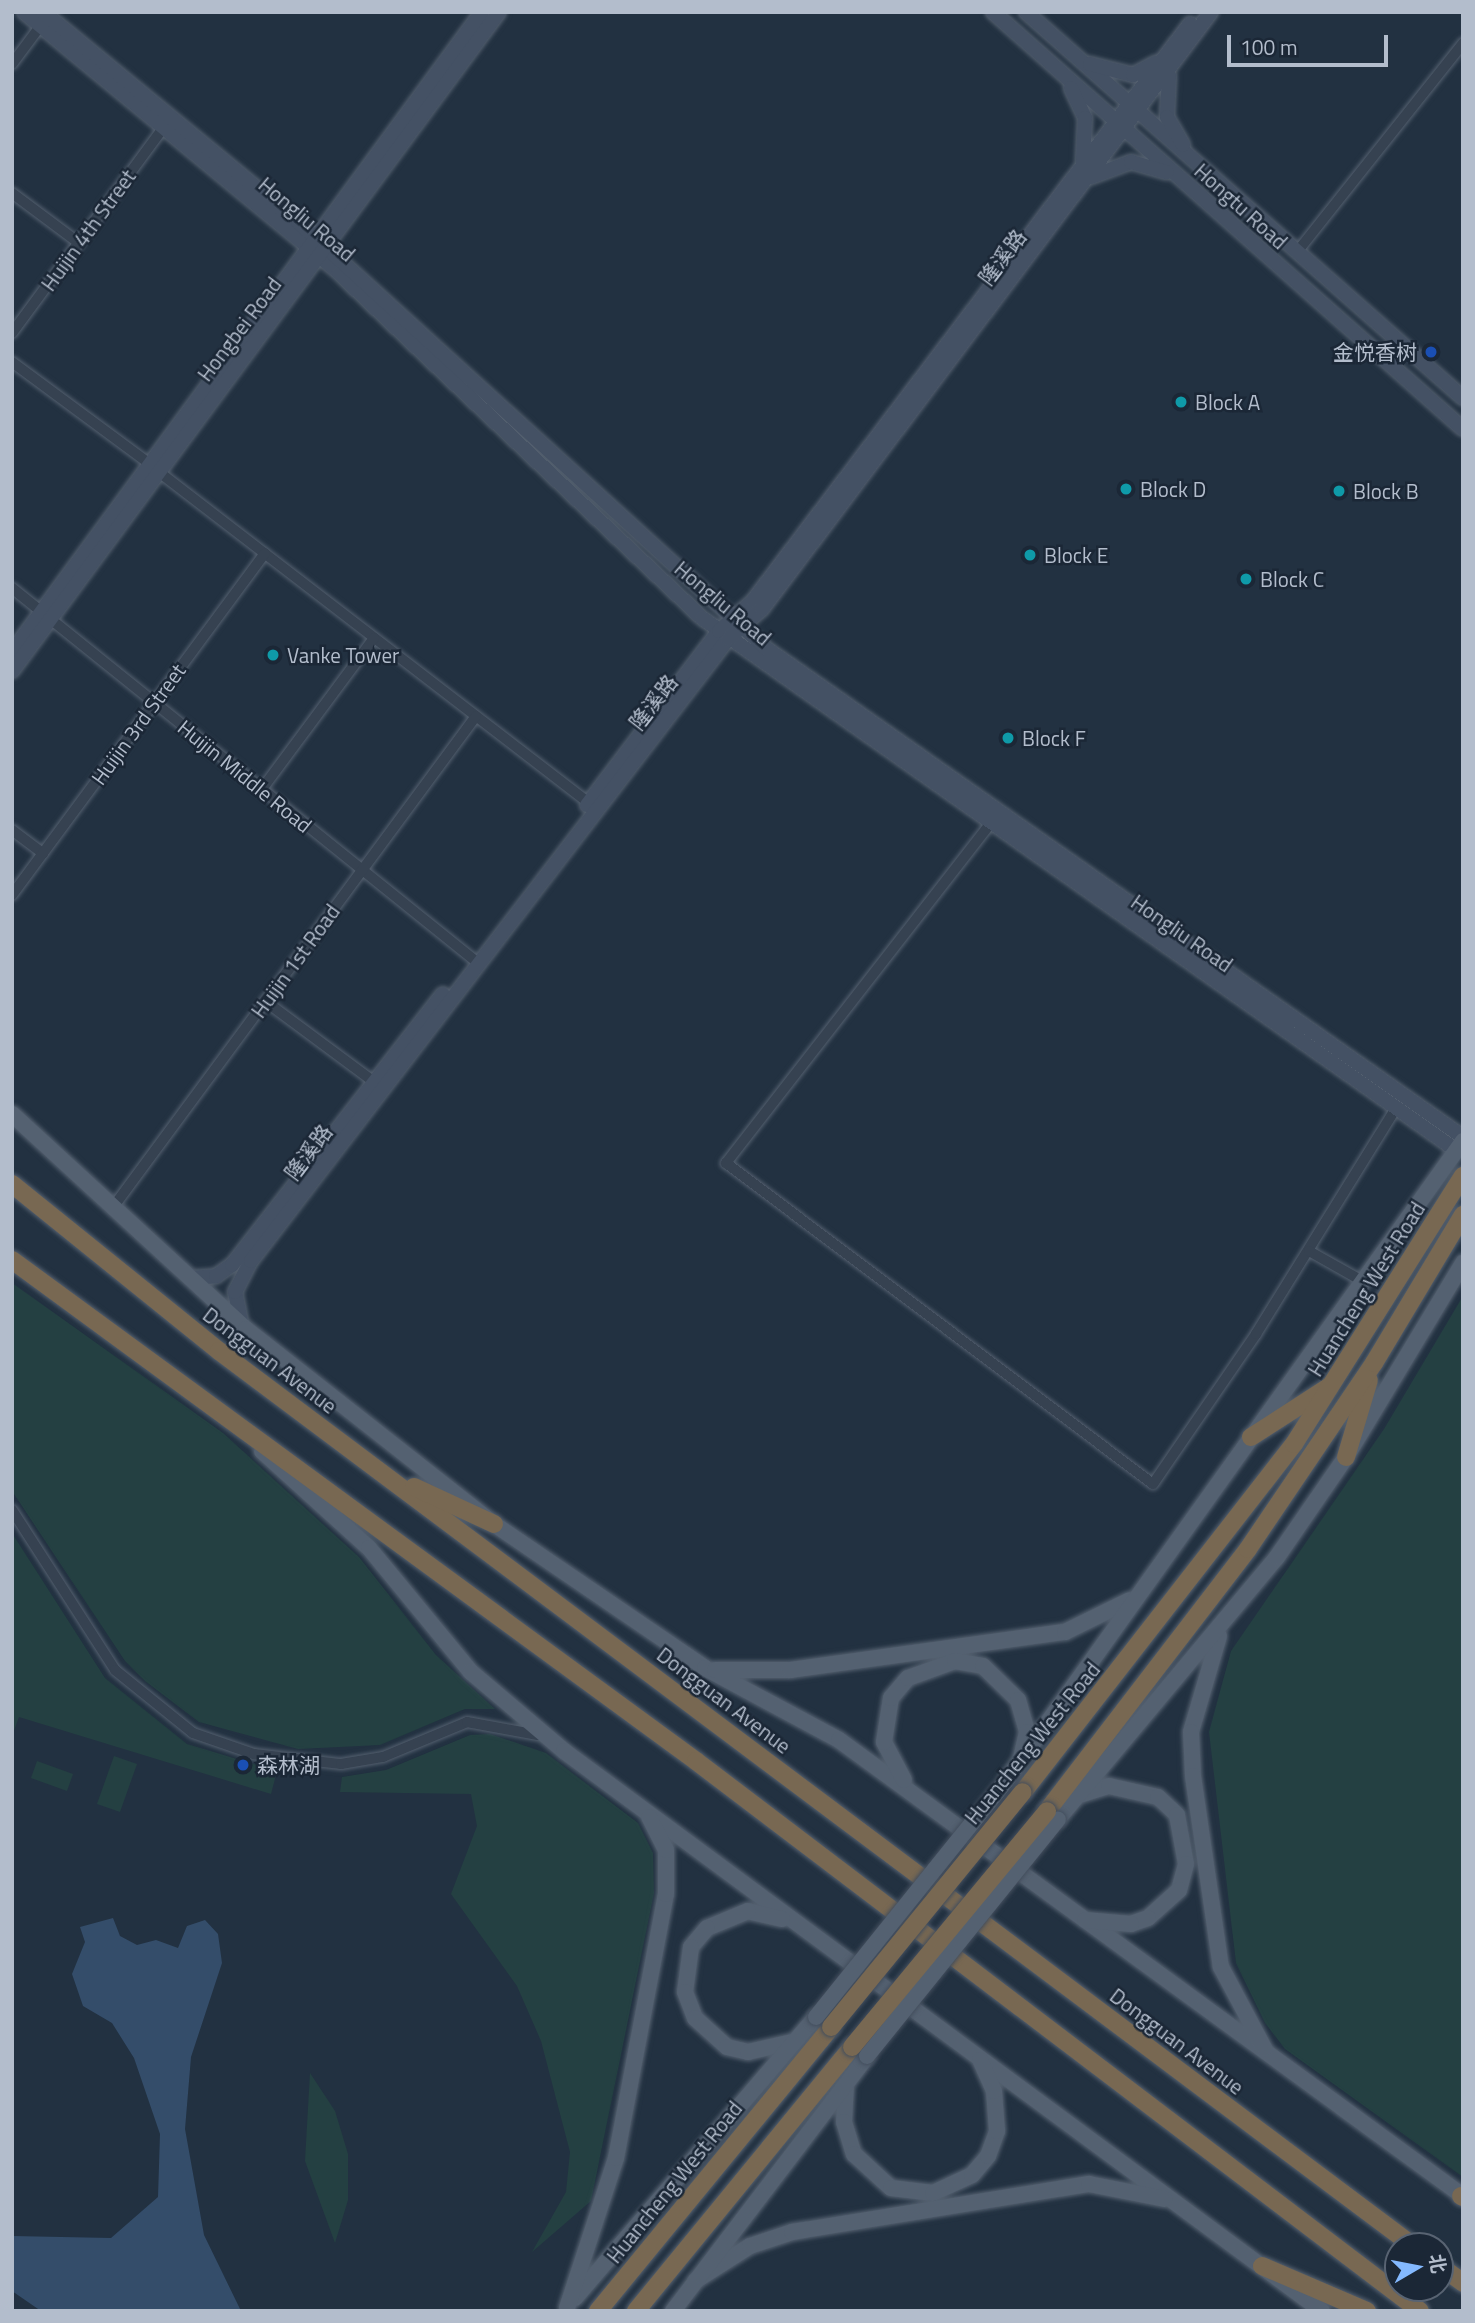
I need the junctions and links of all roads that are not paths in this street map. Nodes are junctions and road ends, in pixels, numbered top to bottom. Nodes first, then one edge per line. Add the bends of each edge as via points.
1 (24, 12) edge
2 (482, 12) edge
3 (499, 12) edge
4 (993, 12) edge
5 (1026, 12) edge
6 (1200, 12) edge
7 (1211, 12) edge
8 (45, 17) edge
9 (1463, 43) edge
10 (1077, 58) junction
11 (1171, 59) junction
12 (12, 64) edge
13 (1063, 75) junction
14 (1134, 108) junction
15 (1120, 126) junction
16 (164, 127) junction
17 (1196, 163) junction
18 (1083, 176) junction
19 (1178, 178) junction
20 (12, 193) edge
21 (79, 243) junction
22 (318, 247) junction
23 (1297, 252) junction
24 (12, 333) edge
25 (12, 362) edge
26 (1463, 398) edge
27 (1463, 429) edge
28 (155, 468) junction
29 (265, 553) junction
30 (12, 588) edge
31 (46, 615) junction
32 (736, 624) junction
33 (724, 635) junction
34 (374, 638) junction
35 (12, 652) edge
36 (12, 671) edge
37 (154, 702) junction
38 (476, 716) junction
39 (262, 789) junction
40 (589, 803) junction
41 (989, 824) junction
42 (12, 830) edge
43 (43, 853) junction
44 (362, 870) junction
45 (12, 895) edge
46 (475, 960) junction
47 (265, 1001) junction
48 (374, 1082) junction
49 (1396, 1108) junction
50 (12, 1114) edge
51 (1461, 1143) edge
52 (1463, 1176) edge
53 (12, 1184) edge
54 (114, 1206) junction
55 (1463, 1214) edge
56 (1309, 1251) junction
57 (12, 1260) edge
58 (1463, 1263) edge
59 (190, 1278) junction
60 (1364, 1282) junction
61 (246, 1329) junction
62 (1374, 1363) junction
63 (181, 1378) junction
64 (1336, 1382) junction
65 (1251, 1437) junction
66 (1346, 1457) junction
67 (382, 1473) junction
68 (12, 1510) edge
69 (494, 1524) junction
70 (1145, 1587) junction
71 (1223, 1624) junction
72 (705, 1668) junction
73 (552, 1742) junction
74 (1021, 1762) junction
75 (916, 1795) junction
76 (1079, 1795) junction
77 (648, 1815) junction
78 (1052, 1815) junction
79 (1081, 1920) junction
80 (799, 1926) junction
81 (824, 2022) junction
82 (794, 2041) junction
83 (860, 2051) junction
84 (978, 2057) junction
85 (1274, 2061) junction
86 (846, 2084) junction
87 (1462, 2196) edge
88 (1178, 2203) junction
89 (1394, 2232) edge
90 (1262, 2266) junction
91 (695, 2281) junction
92 (565, 2309) edge
93 (598, 2311) edge
94 (636, 2311) edge
95 (673, 2311) edge
96 (1322, 2311) edge
97 (1367, 2311) edge
98 (1420, 2311) edge

1 - 8 street, Hongliu Road
2 - 22 street, Hongbei Road
3 - 22 street, Hongbei Road
4 - 13 street, Hongtu Road
5 - 10 street, Hongtu Road
6 - 11 street
7 - 11 street
8 - 12 street
8 - 16 street, Hongliu Road
8 - 22 street, Hongliu Road
9 - 23 street
10 - 11 street via 1133,75
10 - 14 street, Hongtu Road
11 - 14 street, 隆溪路
11 - 17 street via 1167,117
13 - 15 street, Hongtu Road
13 - 18 street via 1085,118 1088,140
14 - 15 street, 隆溪路
14 - 17 street, Hongtu Road
15 - 18 street, 隆溪路
15 - 19 street, Hongtu Road
16 - 21 street, Huijin 4th Street
16 - 22 street, Hongliu Road
17 - 23 street, Hongtu Road
18 - 19 street via 1131,162
18 - 32 street, 隆溪路
19 - 27 street, Hongtu Road
20 - 21 street
21 - 24 street, Huijin 4th Street
22 - 28 street, Hongbei Road
22 - 32 street, Hongliu Road
22 - 33 street, Hongliu Road
23 - 26 street, Hongtu Road
25 - 28 street
28 - 29 street
28 - 31 street, Hongbei Road
29 - 34 street
29 - 37 street, Huijin 3rd Street
30 - 31 street, Huijin Middle Road
31 - 35 street, Hongbei Road
31 - 36 street, Hongbei Road
31 - 37 street, Huijin Middle Road
32 - 33 street, 隆溪路
32 - 51 street, Hongliu Road
33 - 40 street, 隆溪路
33 - 41 street, Hongliu Road
33 - 46 street, 隆溪路
34 - 38 street
34 - 39 street
37 - 39 street, Huijin Middle Road
37 - 43 street, Huijin 3rd Street
38 - 40 street
38 - 44 street, Huijin 1st Road
39 - 44 street, Huijin Middle Road
40 - 46 street, 隆溪路
41 - 49 street, Hongliu Road
41 - 56 street via 726,1163 1153,1484
42 - 43 street
43 - 45 street, Huijin 3rd Street
44 - 46 street, Huijin Middle Road
44 - 47 street, Huijin 1st Road
46 - 48 street, 隆溪路
46 - 61 street, 隆溪路 via 245,1270 234,1306
47 - 48 street
47 - 54 street, Huijin 1st Road
48 - 59 street, 隆溪路 via 232,1265 216,1276
49 - 51 street, Hongliu Road
49 - 56 street
50 - 54 main road
51 - 60 main road
52 - 64 highway, Huancheng West Road
53 - 67 highway, Dongguan Avenue
54 - 59 main road
55 - 62 highway, Huancheng West Road
56 - 60 street
57 - 63 highway
58 - 66 main road
59 - 61 main road
60 - 65 main road
61 - 69 main road
62 - 66 highway
62 - 78 highway, Huancheng West Road via 1248,1549
63 - 73 main road via 369,1548 445,1646
63 - 98 highway
64 - 65 highway
64 - 81 highway, Huancheng West Road, bridge via 1182,1594 1023,1792
65 - 70 main road
66 - 71 main road
67 - 69 highway
67 - 89 highway, Dongguan Avenue
68 - 73 street via 115,1670 193,1733 254,1754 341,1764 383,1757 467,1722 526,1730
69 - 72 main road
70 - 72 main road via 1118,1610 1065,1632 790,1670
70 - 74 main road
71 - 76 main road
71 - 85 main road via 1191,1732 1193,1776 1221,1967 1244,2019
72 - 75 main road via 806,1718
73 - 77 main road
74 - 75 main road via 1027,1732 1018,1700 1003,1680 983,1666 931,1665 908,1678 884,1720 893,1767
74 - 81 main road, bridge
75 - 79 main road
76 - 78 main road
76 - 79 main road via 1109,1786 1157,1797 1177,1815 1186,1864 1179,1889 1148,1917 1110,1924
77 - 80 main road
77 - 92 main road via 666,1850 666,1894 616,2158
78 - 83 highway, Huancheng West Road, bridge
79 - 85 main road
80 - 82 main road via 748,1911 726,1917 691,1947 685,1992 695,2018 727,2047 748,2052
80 - 84 main road
81 - 82 main road
81 - 93 highway, Huancheng West Road
82 - 92 main road
83 - 86 main road
83 - 94 highway, Huancheng West Road
84 - 86 main road via 994,2091 997,2131 972,2175 933,2193 891,2188 855,2154 844,2122
84 - 88 main road
85 - 87 main road
86 - 91 main road
88 - 90 main road
88 - 91 main road via 1132,2188 1089,2184 1014,2196 792,2232 750,2246
90 - 96 main road
90 - 97 highway
91 - 95 main road

